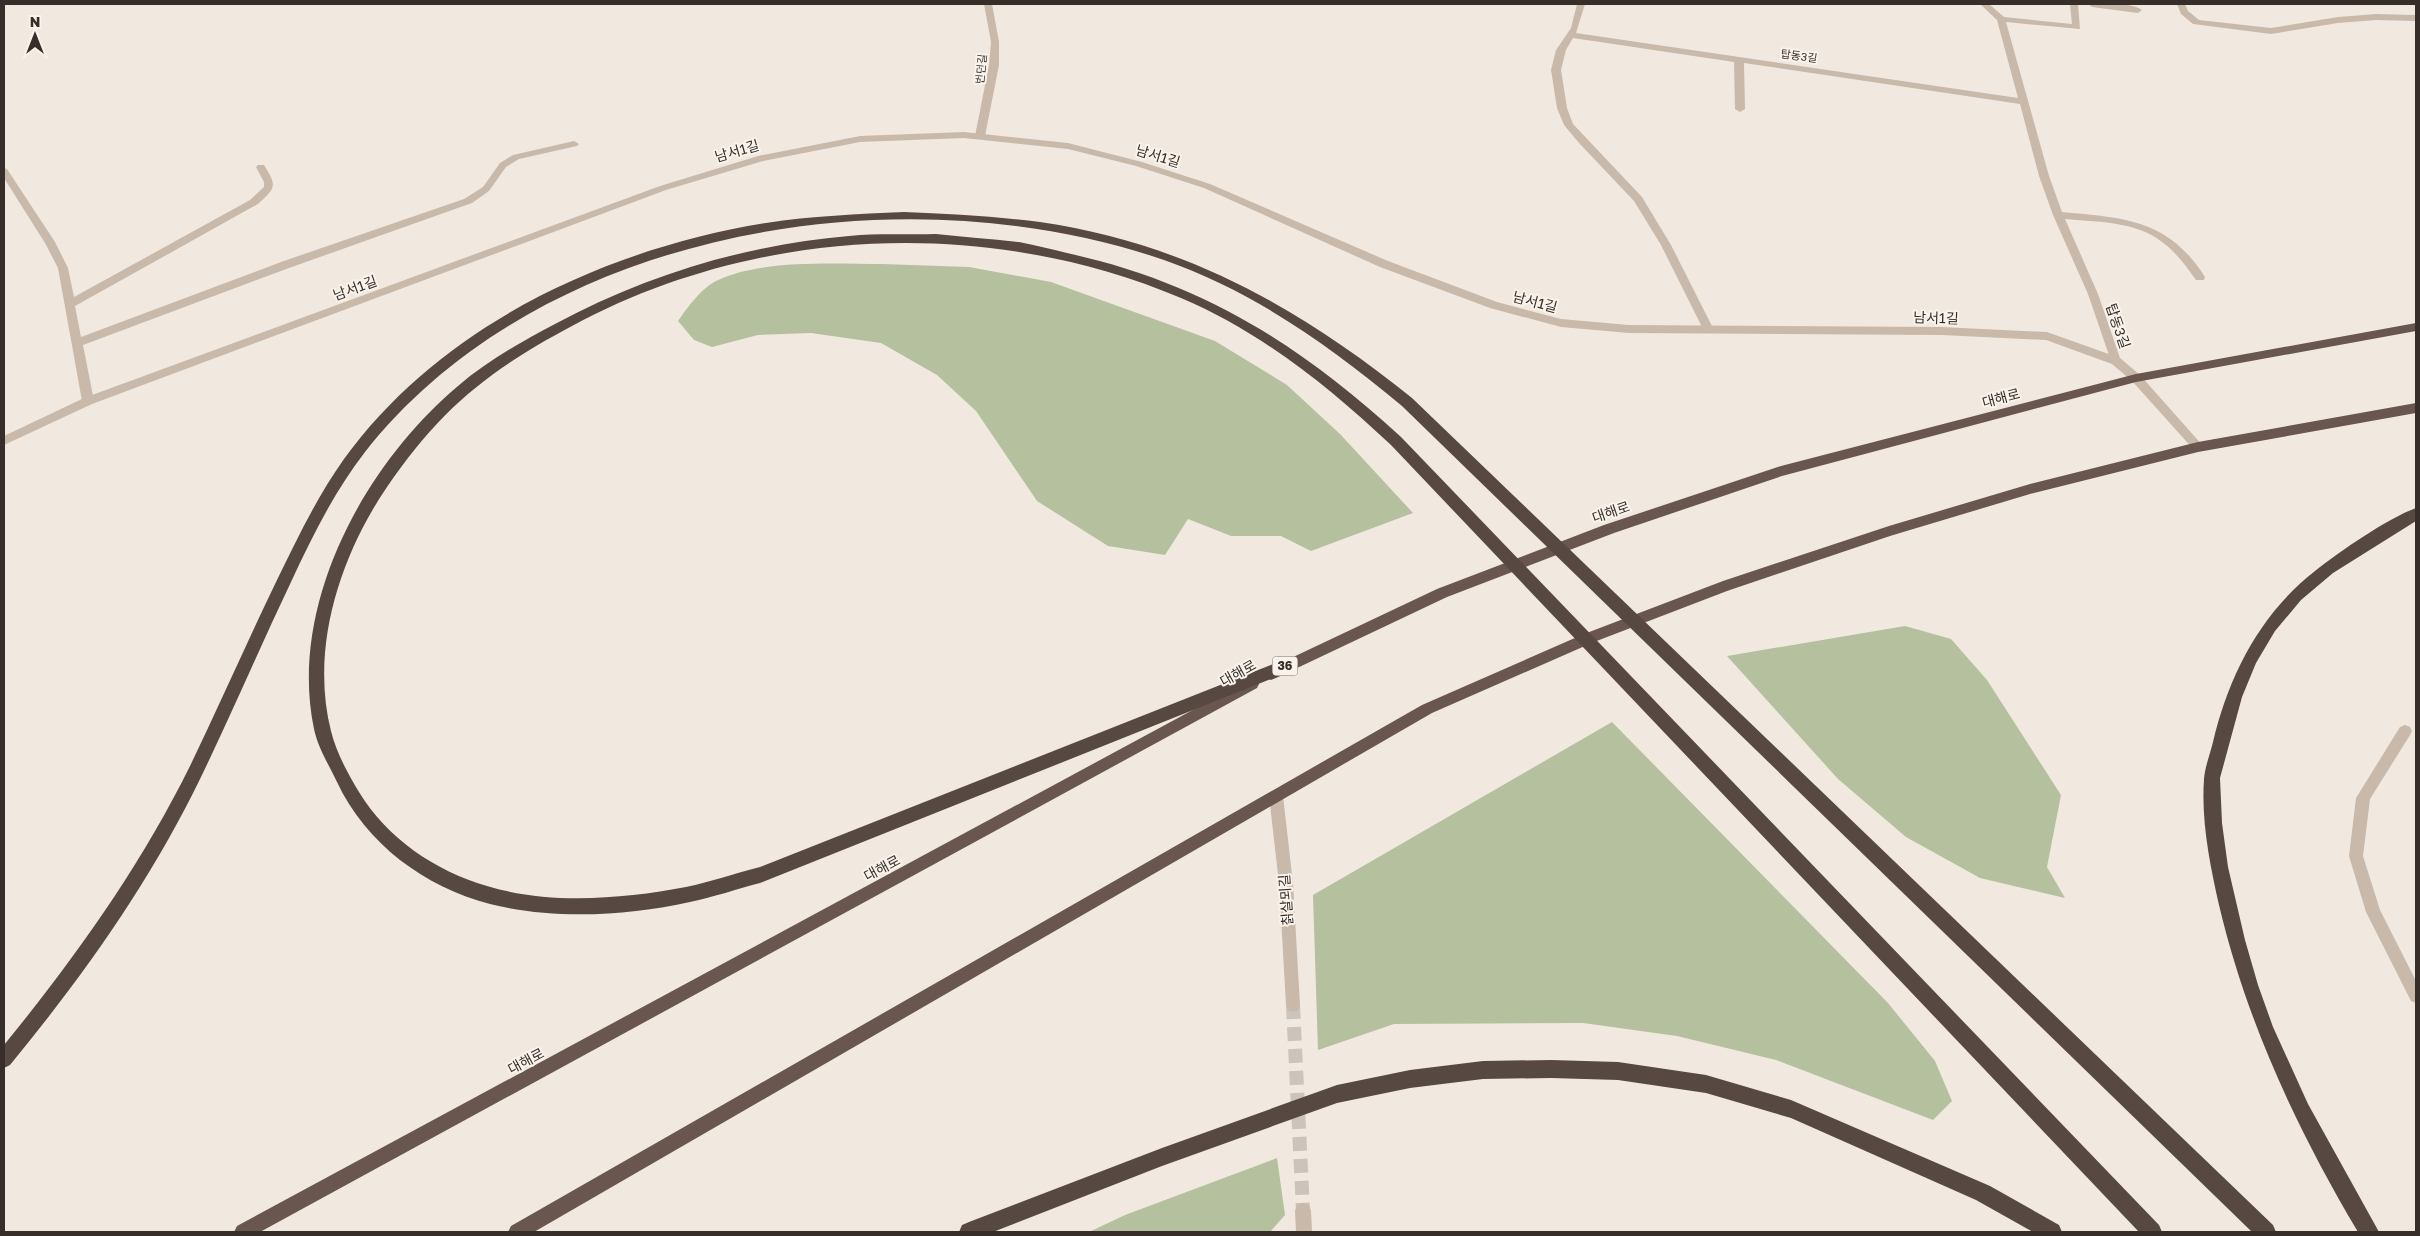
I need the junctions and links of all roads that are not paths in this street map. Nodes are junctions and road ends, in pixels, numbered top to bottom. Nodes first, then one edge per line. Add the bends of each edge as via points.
1 (988, 4) edge
2 (1581, 4) edge
3 (1984, 4) edge
4 (2074, 4) edge
5 (2092, 4) edge
6 (2181, 4) edge
7 (2138, 10) dead end
8 (2001, 18) junction
9 (2416, 18) edge
10 (1571, 35) junction
11 (1740, 60) junction
12 (2024, 102) junction
13 (1740, 109) dead end
14 (980, 136) junction
15 (574, 144) dead end
16 (261, 167) dead end
17 (4, 171) edge
18 (2058, 215) junction
19 (2200, 277) dead end
20 (70, 304) junction
21 (2416, 327) edge
22 (1708, 328) junction
23 (77, 343) junction
24 (2116, 361) junction
25 (2136, 378) junction
26 (88, 401) junction
27 (2416, 408) edge
28 (4, 441) edge
29 (2198, 447) junction
30 (2416, 514) edge
31 (1281, 668) junction
32 (2406, 731) dead end
33 (1276, 796) junction
34 (2416, 996) edge
35 (1293, 1005) tunnel mouth
36 (4, 1058) edge
37 (1303, 1211) tunnel mouth
38 (243, 1232) edge
39 (517, 1232) edge
40 (969, 1232) edge
41 (1304, 1232) edge
42 (2052, 1232) edge
43 (2152, 1232) edge
44 (2266, 1232) edge
45 (2369, 1232) edge

1 - 14 street, 번던길 via 995,42 994,65
2 - 10 street
3 - 8 street
4 - 8 street via 2077,27
5 - 7 street
6 - 9 street via 2184,12 2196,22 2271,31 2338,20
8 - 12 street, 탑동3길
10 - 11 street, 탑동3길
10 - 22 street via 1561,50 1556,70 1562,108 1569,125 1638,199 1666,245
11 - 12 street, 탑동3길
11 - 13 street
12 - 18 street, 탑동3길
14 - 22 street, 남서1길 via 1068,146 1190,180 1384,264 1504,308 1581,325 1629,329
14 - 26 street, 남서1길 via 964,134 860,140 761,158 663,188
15 - 23 street via 516,157 502,165 486,190 468,201
16 - 20 street via 270,182 269,188 254,202
17 - 20 street via 63,268
18 - 19 street via 2109,220 2151,230 2177,249
18 - 24 street, 탑동3길 via 2093,294
20 - 23 street
21 - 25 highway, 대해로 / 36
22 - 24 street, 남서1길 via 1941,331 2046,336
23 - 26 street
24 - 25 street, 남서1길
25 - 29 street, 남서1길
25 - 31 highway, 대해로 / 36 via 1781,471 1609,529 1442,593
26 - 28 street, 남서1길
27 - 29 highway
29 - 33 highway via 2030,489 1898,528 1651,614 1427,708
30 - 45 highway via 2315,577 2280,614 2249,662 2225,719 2212,780 2218,859 2235,942 2256,1007 2287,1082 2325,1159
31 - 38 highway, 대해로 / 36
31 - 43 highway via 760,875 683,895 612,904 546,904 492,896 442,878 401,854 366,818 342,776 322,730 317,680 319,636 347,544 371,499 401,457 462,390 555,327 602,303 694,268 760,252 812,243 869,239 980,242 1034,249 1140,276 1187,294 1292,354 1342,391 1396,441
32 - 34 street via 2363,798 2356,856 2373,912
33 - 35 street, 칡살뫼길 via 1286,883
33 - 39 highway
36 - 44 highway via 62,988 150,857 182,798 310,527 336,483 393,412 470,346 510,319 600,273 644,256 743,232 842,220 967,218 1068,231 1166,256 1268,302 1362,364 1407,402
37 - 41 street
40 - 42 highway via 1162,1157 1338,1094 1419,1078 1483,1070 1551,1069 1618,1071 1706,1084 1791,1109 1983,1193

